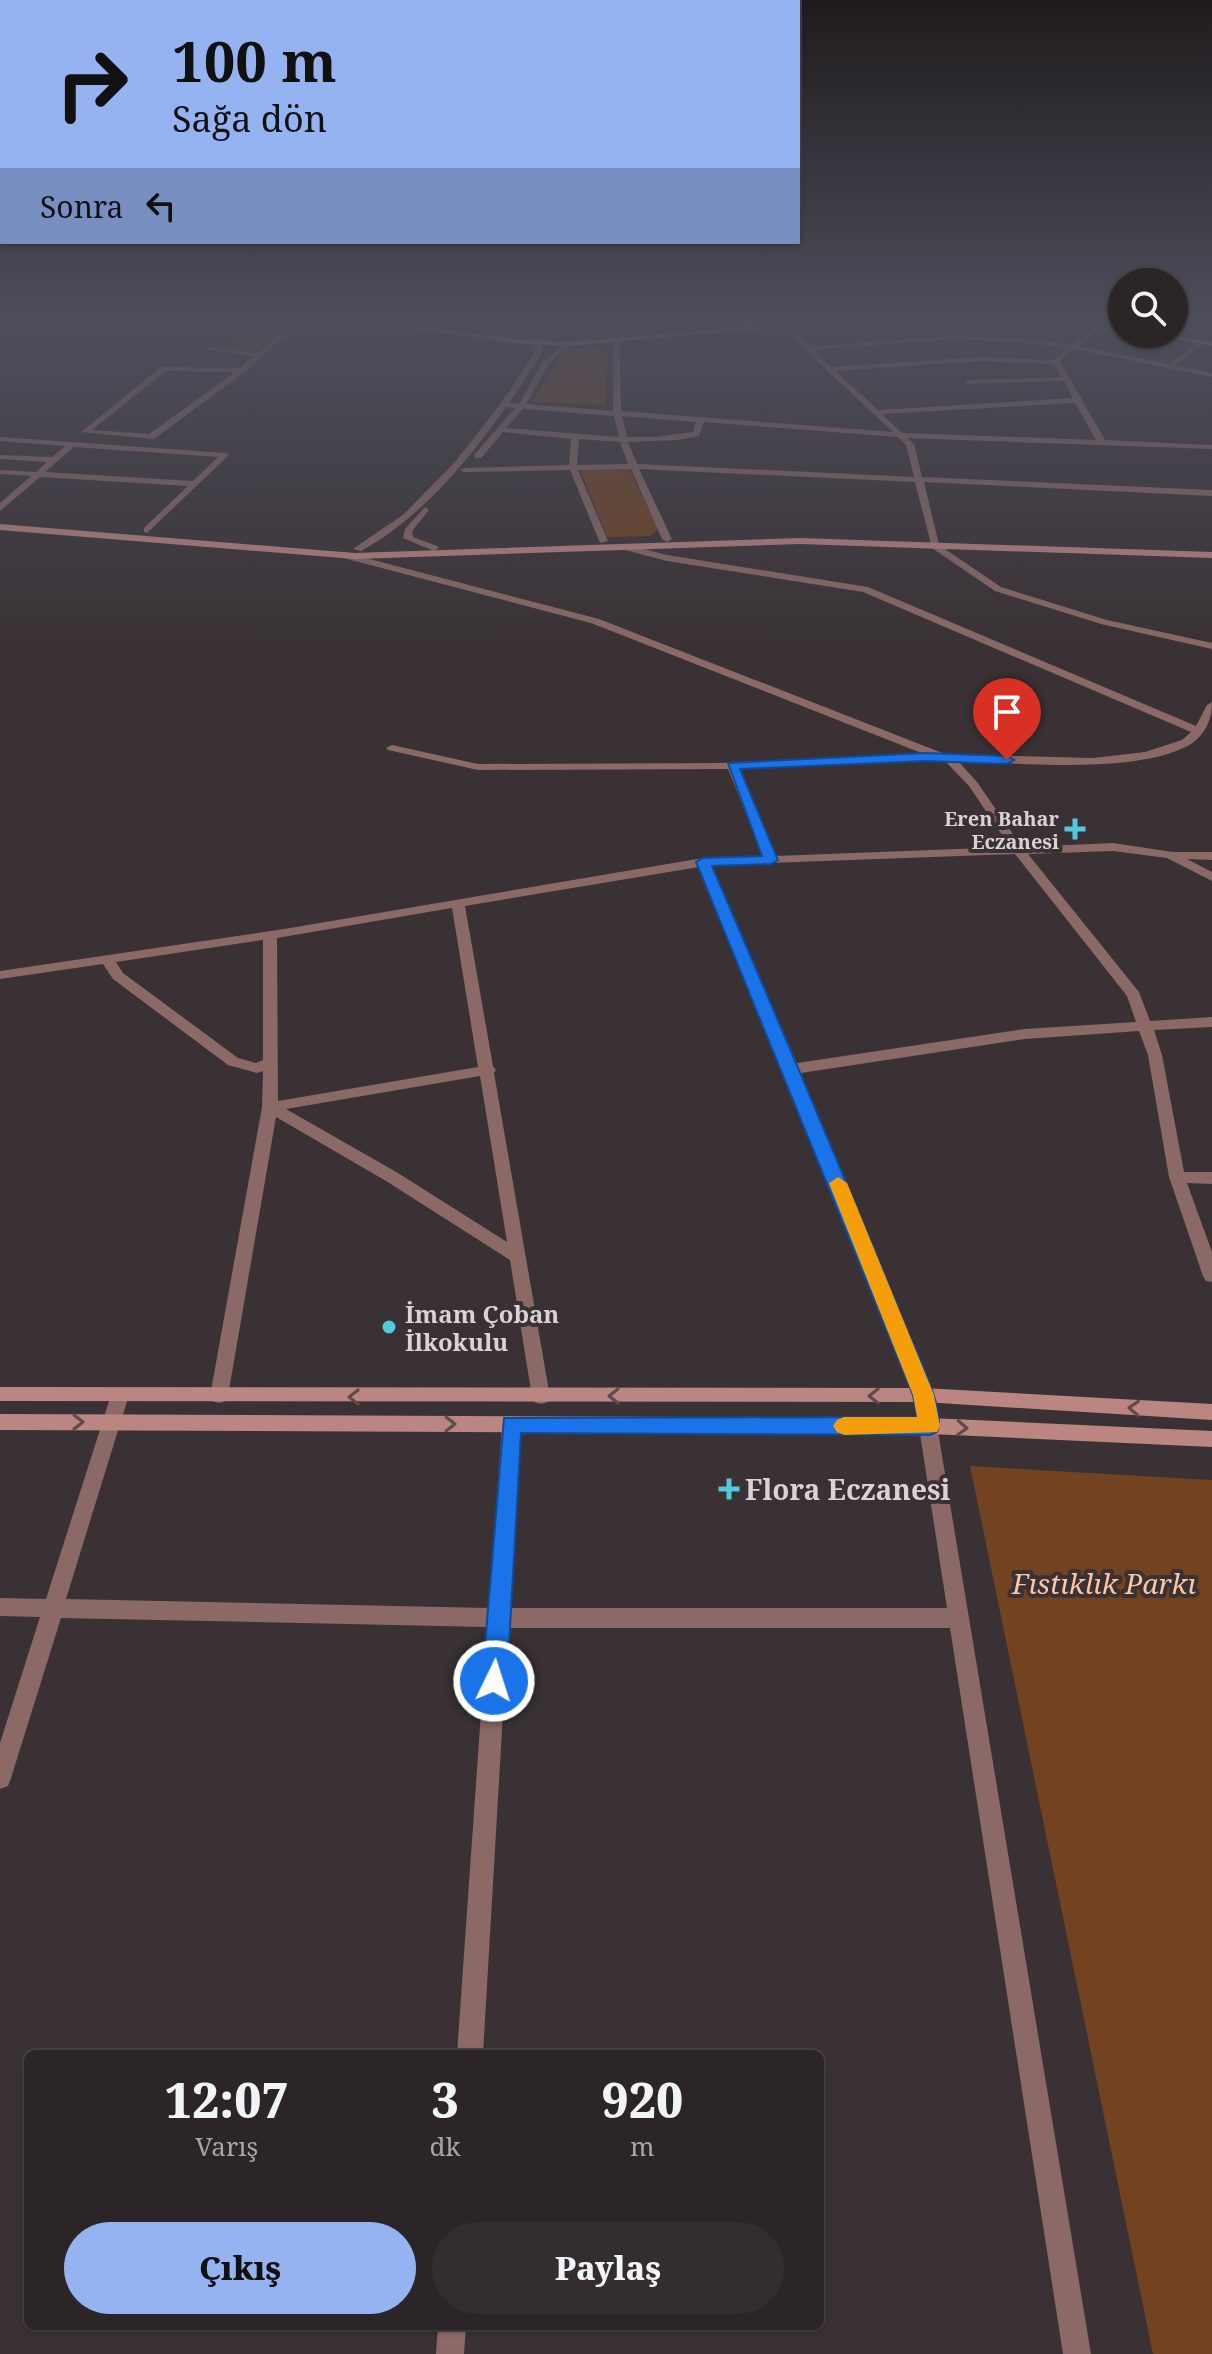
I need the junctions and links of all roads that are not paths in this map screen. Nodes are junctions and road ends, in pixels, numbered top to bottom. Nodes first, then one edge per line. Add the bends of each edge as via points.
1 (85, 432) edge
2 (158, 432) edge
3 (484, 432) edge
4 (500, 432) edge
5 (525, 432) edge
6 (621, 432) edge
7 (697, 432) edge
8 (862, 432) edge
9 (898, 432) edge
10 (1096, 432) edge
11 (902, 435) junction
12 (575, 436) junction
13 (0, 439) edge
14 (623, 439) junction
15 (1102, 443) junction
16 (72, 444) junction
17 (1212, 447) edge
18 (0, 457) edge
19 (56, 460) junction
20 (633, 466) junction
21 (573, 468) junction
22 (464, 470) junction
23 (0, 472) edge
24 (40, 474) junction
25 (917, 479) junction
26 (194, 484) junction
27 (1212, 493) edge
28 (0, 497) edge
29 (11, 498) junction
30 (0, 508) edge
31 (0, 519) edge
32 (0, 527) edge
33 (393, 527) junction
34 (147, 530) junction
35 (408, 531) junction
36 (667, 539) junction
37 (603, 541) junction
38 (934, 543) junction
39 (434, 548) junction
40 (628, 548) junction
41 (1212, 548) edge
42 (358, 549) junction
43 (343, 555) junction
44 (1212, 555) edge
45 (1212, 646) edge
46 (1212, 705) edge
47 (1199, 731) junction
48 (392, 748) dead end
49 (950, 760) junction
50 (732, 765) junction
51 (1018, 850) junction
52 (1170, 855) junction
53 (1212, 856) edge
54 (771, 860) junction
55 (703, 862) junction
56 (1212, 877) edge
57 (458, 903) junction
58 (270, 935) junction
59 (108, 961) junction
60 (0, 975) edge
61 (1212, 1022) edge
62 (1146, 1025) junction
63 (270, 1062) junction
64 (792, 1069) junction
65 (489, 1070) junction
66 (270, 1107) junction
67 (1177, 1177) junction
68 (1212, 1178) edge
69 (519, 1258) junction
70 (1212, 1276) edge
71 (0, 1394) edge
72 (120, 1395) junction
73 (923, 1395) junction
74 (219, 1396) junction
75 (541, 1397) junction
76 (1212, 1412) edge
77 (0, 1422) edge
78 (114, 1423) junction
79 (511, 1424) junction
80 (930, 1426) junction
81 (1212, 1439) edge
82 (0, 1607) edge
83 (51, 1608) junction
84 (498, 1618) junction
85 (959, 1618) junction
86 (0, 1778) edge
87 (470, 2050) edge
88 (452, 2330) edge
89 (450, 2354) edge
90 (1077, 2354) edge

1 - 2 street via 151,437
3 - 33 street
4 - 22 street
5 - 12 street
6 - 14 street
7 - 14 street
8 - 11 street
9 - 11 street
10 - 15 street
11 - 15 street
11 - 25 street via 910,444
12 - 14 street
12 - 21 street
13 - 16 street
14 - 20 street
15 - 17 street
16 - 19 street
16 - 26 street via 225,455
18 - 19 street
19 - 24 street
20 - 21 street
20 - 25 street
20 - 36 street
21 - 22 street
21 - 37 street
22 - 35 street
23 - 24 street
24 - 26 street
24 - 29 street
25 - 27 street
25 - 38 street
26 - 34 street
28 - 29 street
29 - 30 street
31 - 34 street
32 - 43 street
33 - 35 street via 393,532
33 - 42 street
34 - 42 street
35 - 39 street via 408,538
36 - 37 street
36 - 38 street via 807,536
37 - 39 street
38 - 40 street via 800,541
38 - 41 street
38 - 44 street
38 - 45 street via 998,589 1105,622
39 - 42 street
40 - 43 street
40 - 47 street via 865,589
43 - 49 street via 595,621
46 - 47 street
47 - 49 street via 1171,749 1121,759
48 - 50 street via 478,767
49 - 50 street
49 - 51 street
50 - 54 street
51 - 52 street via 1113,847
51 - 54 street
51 - 62 street via 1134,995
52 - 53 street
52 - 56 street
54 - 55 street
55 - 57 street
55 - 64 street
57 - 58 street
57 - 65 street
58 - 59 street
58 - 63 street
59 - 60 street
59 - 63 street via 118,976 233,1062 257,1068
61 - 62 street
62 - 64 street via 1025,1034
62 - 67 street
63 - 66 street
64 - 73 street
65 - 66 street
65 - 69 street
66 - 69 street
66 - 74 street
67 - 68 street
67 - 70 street
69 - 75 street
71 - 72 street
72 - 74 street
72 - 78 street
73 -> 75 street
76 -> 73 street
73 - 80 street
75 -> 74 street
77 -> 78 street
78 -> 79 street
78 - 83 street
79 - 80 street
79 - 84 street
80 -> 81 street
80 - 85 street
82 - 83 street
83 - 84 street
83 - 86 street
84 - 85 street
84 - 87 street
85 - 90 street
88 - 89 street

